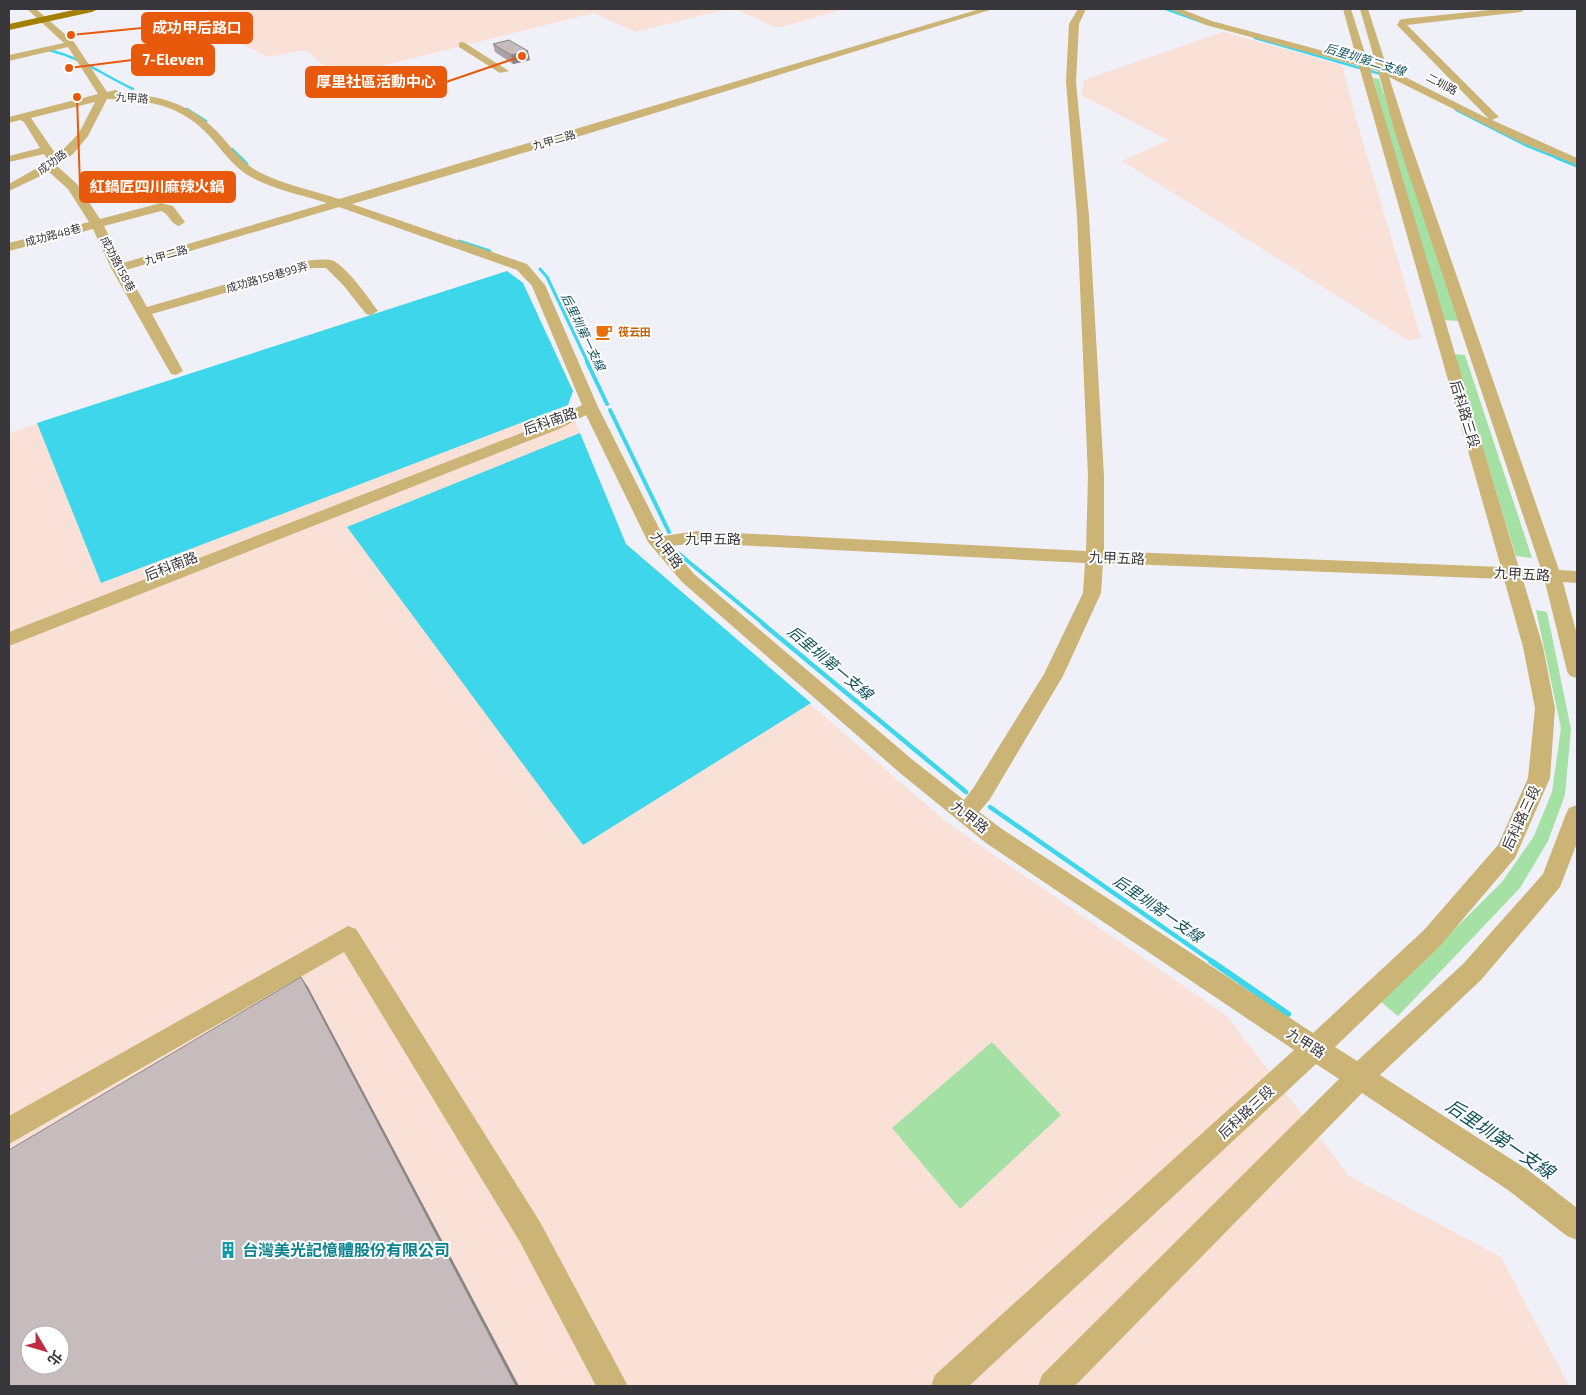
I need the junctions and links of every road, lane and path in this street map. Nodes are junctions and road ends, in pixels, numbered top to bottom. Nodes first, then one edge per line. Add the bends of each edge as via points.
1 (31, 9) edge
2 (92, 9) edge
3 (989, 9) edge
4 (1082, 9) edge
5 (1174, 9) edge
6 (1347, 9) edge
7 (1364, 9) edge
8 (1521, 9) edge
9 (44, 20) junction
10 (9, 27) edge
11 (71, 44) junction
12 (462, 45) dead end
13 (9, 58) edge
14 (1363, 65) junction
15 (1384, 70) junction
16 (504, 71) dead end
17 (104, 96) junction
18 (21, 117) junction
19 (9, 120) edge
20 (1503, 130) junction
21 (47, 150) junction
22 (9, 159) edge
23 (1577, 162) edge
24 (52, 164) junction
25 (9, 188) edge
26 (342, 202) junction
27 (179, 222) dead end
28 (97, 223) junction
29 (9, 247) edge
30 (118, 268) junction
31 (372, 311) dead end
32 (144, 312) junction
33 (176, 371) dead end
34 (590, 407) junction
35 (658, 542) junction
36 (1094, 557) junction
37 (1511, 573) junction
38 (1552, 576) junction
39 (1577, 577) edge
40 (87, 604) junction
41 (9, 629) edge
42 (9, 639) edge
43 (1577, 671) edge
44 (965, 814) junction
45 (1577, 814) edge
46 (1313, 1047) junction
47 (1360, 1076) junction
48 (9, 1131) edge
49 (1577, 1226) edge
50 (613, 1386) edge
51 (946, 1386) edge
52 (1053, 1386) edge

1 - 9 street
2 - 9 main road
3 - 26 street, 九甲二路
4 - 36 street via 1074,24 1071,82 1084,216 1095,447 1097,528
5 - 14 street, 二圳路 via 1209,23
6 - 14 street, 后科路三段
7 - 15 street
8 - 20 street via 1403,22 1402,25
9 - 10 main road
9 - 11 street
11 - 13 street
11 - 17 street
12 - 16 street
14 - 15 street, 二圳路
14 - 37 street, 后科路三段
15 - 20 street, 二圳路
15 - 38 street via 1402,136
17 - 18 street, 九甲路
17 - 24 street, 成功路 via 84,133
17 - 26 street, 九甲路 via 155,99 185,110 198,118 255,175
18 - 19 street, 九甲路
18 - 21 street, 成功路158巷 via 28,120
20 - 23 street, 二圳路
21 - 22 street
21 - 24 street, 成功路158巷
24 - 25 street, 成功路
24 - 28 street, 成功路158巷
26 - 30 street, 九甲二路
26 - 34 street, 九甲路 via 515,263 528,273 538,285
27 - 28 street, 成功路48巷 via 169,209 161,208
28 - 29 street, 成功路48巷
28 - 30 street, 成功路158巷
30 - 32 street, 成功路158巷
31 - 32 street, 成功路158巷99弄 via 329,264 312,264
32 - 33 street, 成功路158巷
34 - 35 street, 九甲路
34 - 40 street, 后科南路 via 553,426
35 - 36 street, 九甲五路 via 698,537
35 - 44 street, 九甲路 via 688,578
36 - 37 street, 九甲五路
36 - 44 street via 1092,593 1053,676 982,793
37 - 38 street, 九甲五路
37 - 46 street, 后科路三段 via 1533,647 1545,708 1539,778 1507,851 1432,938
38 - 39 street, 九甲五路
38 - 43 street
40 - 41 street, 后科南路
40 - 42 street, 后科南路
44 - 46 street, 九甲路 via 1248,1007
45 - 47 street via 1552,880 1472,972
46 - 47 street, 九甲路
46 - 51 street, 后科路三段 via 1266,1094
47 - 49 street, 九甲路 via 1518,1180
47 - 52 street
48 - 50 street via 348,937 530,1232

